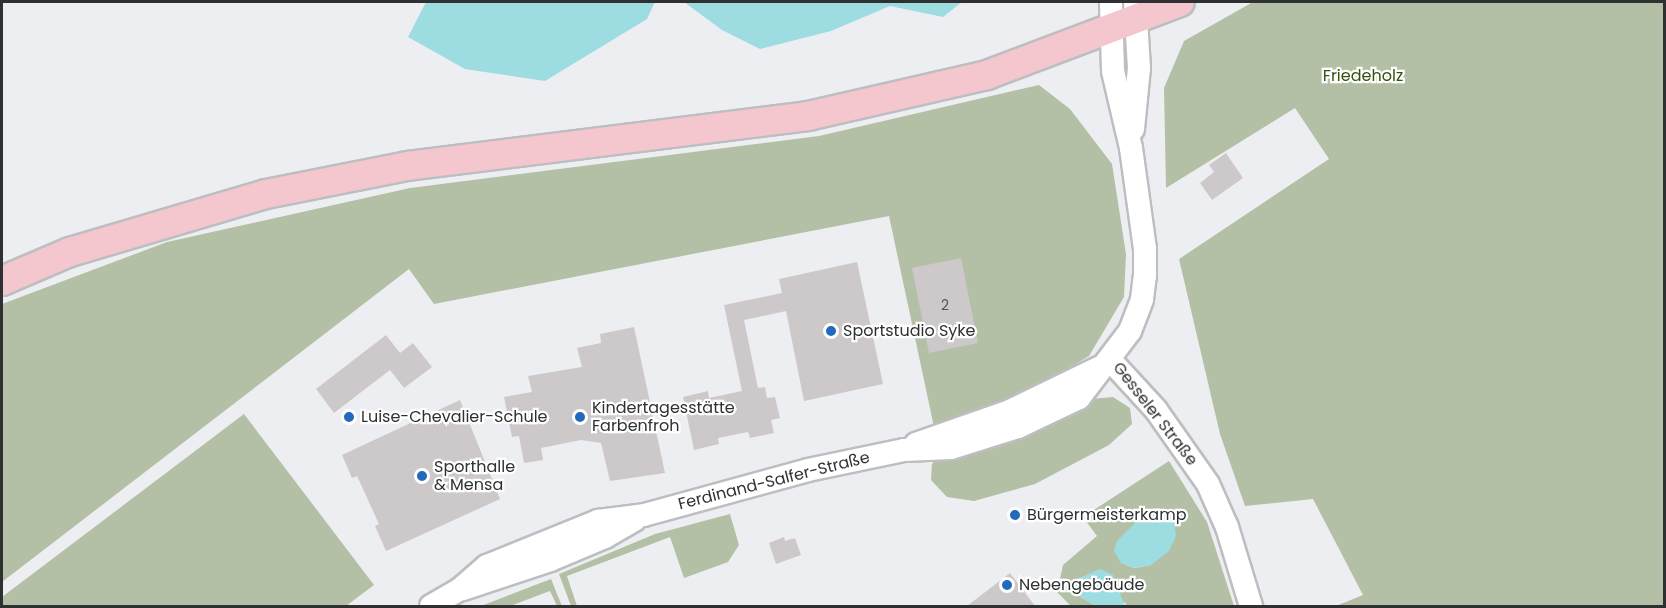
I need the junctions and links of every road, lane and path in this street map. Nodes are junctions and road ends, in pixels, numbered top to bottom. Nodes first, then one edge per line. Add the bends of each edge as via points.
1 (1111, 2) edge
2 (1180, 2) edge
3 (1128, 17) edge
4 (2, 281) edge
5 (1111, 361) junction
6 (431, 606) edge
7 (1251, 606) edge

1 - 3 street, Gesseler Straße
2 - 3 main road
3 - 4 main road via 987,75 808,117 408,166 266,194 70,252
3 - 5 street, Gesseler Straße via 1139,68 1131,148 1145,276 1142,299 1130,331
5 - 6 street, Ferdinand-Salfer-Straße via 1079,398 1018,427 951,448 904,450 808,470 644,514 594,542 493,582 459,590
5 - 7 street, Gesseler Straße via 1156,410 1208,484 1227,527

